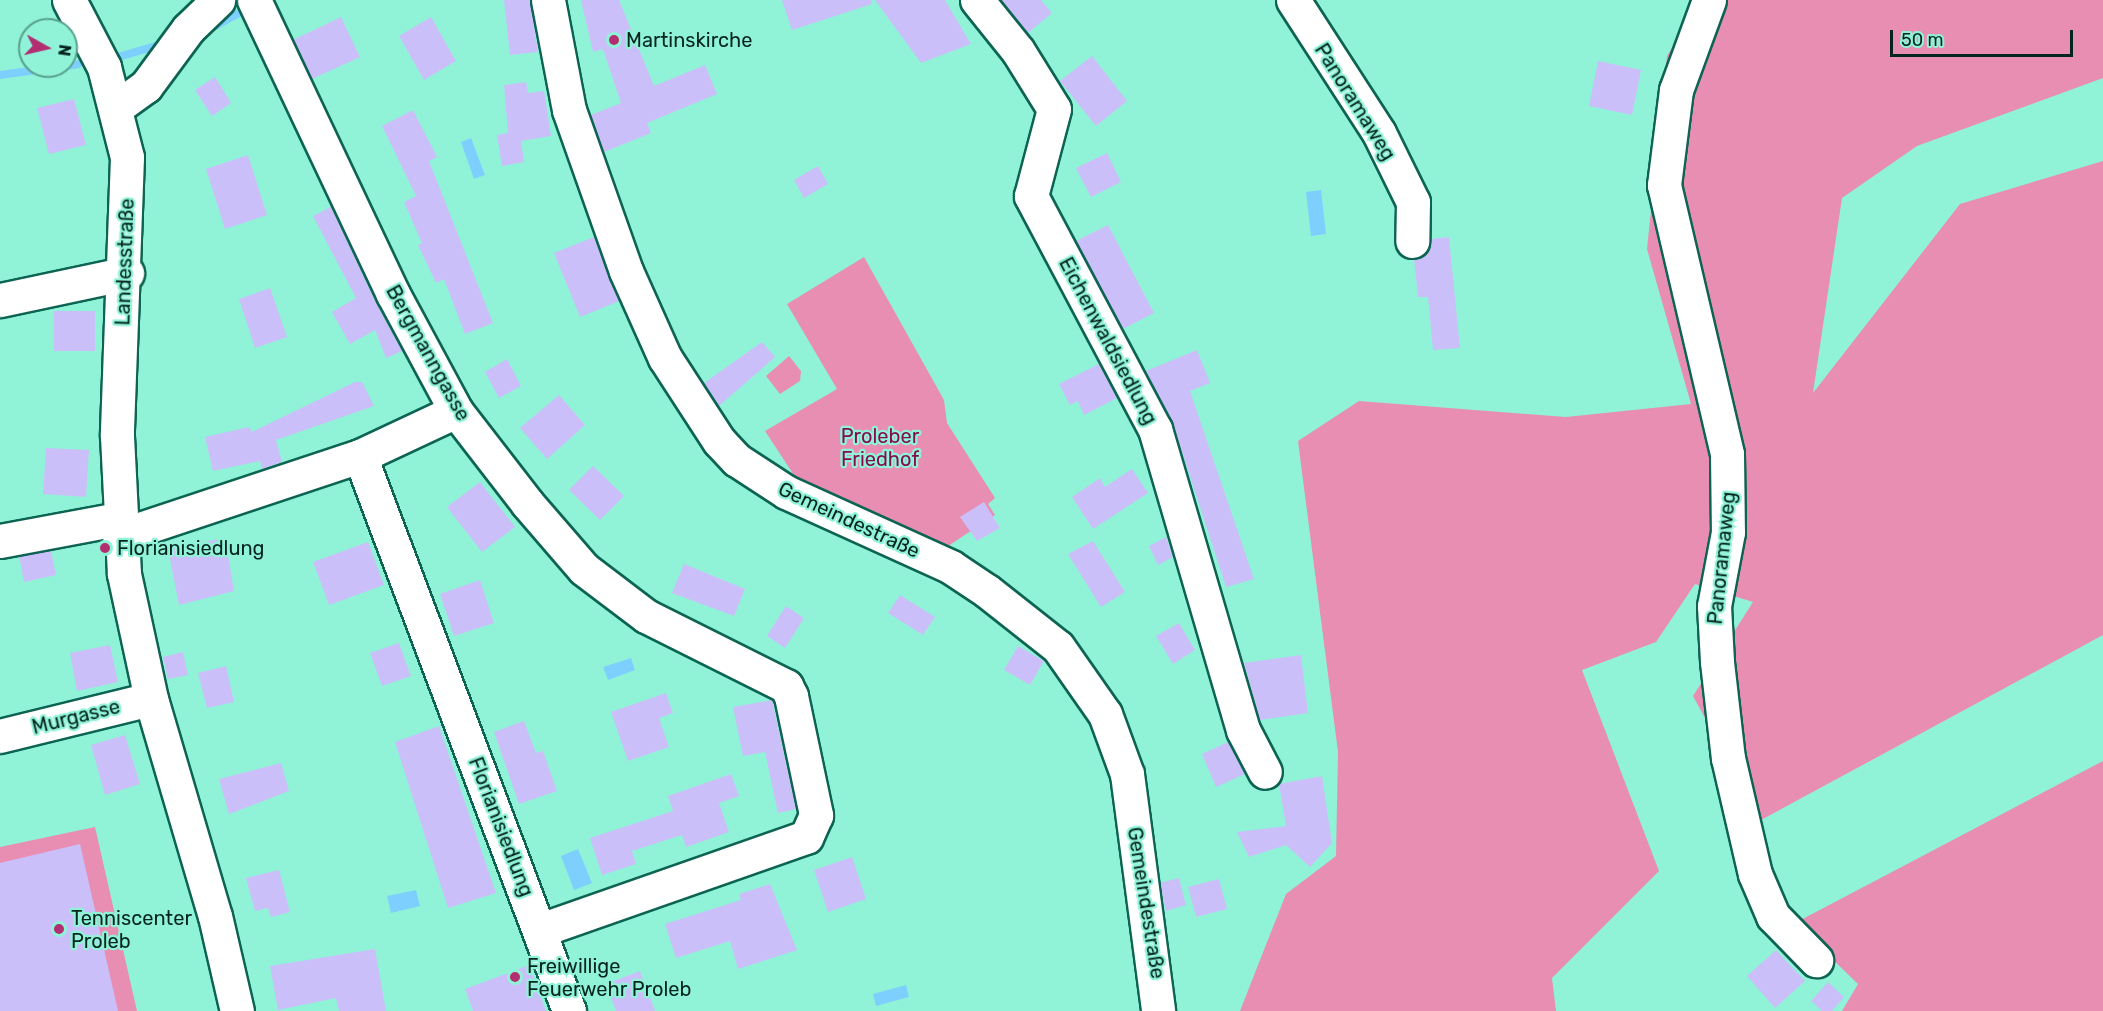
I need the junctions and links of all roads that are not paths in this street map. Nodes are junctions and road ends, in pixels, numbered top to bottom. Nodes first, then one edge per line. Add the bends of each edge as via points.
1 (69, 0) edge
2 (218, 0) edge
3 (548, 0) edge
4 (977, 0) edge
5 (1293, 0) edge
6 (1709, 0) edge
7 (258, 8) edge
8 (117, 107) junction
9 (1412, 241) dead end
10 (127, 273) junction
11 (0, 300) edge
12 (456, 411) junction
13 (360, 456) junction
14 (118, 528) junction
15 (0, 541) edge
16 (151, 699) junction
17 (0, 735) edge
18 (1265, 772) dead end
19 (540, 930) junction
20 (1816, 960) dead end
21 (237, 1011) edge
22 (569, 1011) edge
23 (1158, 1011) edge

1 - 8 street, Landesstraße via 104,67
2 - 8 street via 181,39 146,86
3 - 23 street, Gemeindestraße via 569,110 627,271 665,358 719,441 737,460 786,492 951,567 987,591 1058,647 1105,714 1127,774
4 - 18 street, Eichenwaldsiedlung via 1018,51 1054,109 1031,196 1155,429 1243,730
5 - 9 street, Panoramaweg via 1379,133 1413,202
6 - 20 street, Panoramaweg via 1676,90 1664,185 1727,454 1728,532 1714,606 1722,705 1755,874 1773,916
7 - 12 street, Bergmanngasse via 393,294
8 - 10 street, Landesstraße via 126,157
10 - 11 street
10 - 14 street, Landesstraße
12 - 13 street
12 - 19 street, Bergmanngasse via 584,569 646,616 786,686 816,815 806,837
13 - 14 street
13 - 19 street, Florianisiedlung
14 - 15 street
14 - 16 street, Landesstraße
16 - 17 street, Murgasse
16 - 21 street, Landesstraße via 215,916
19 - 22 street, Florianisiedlung

